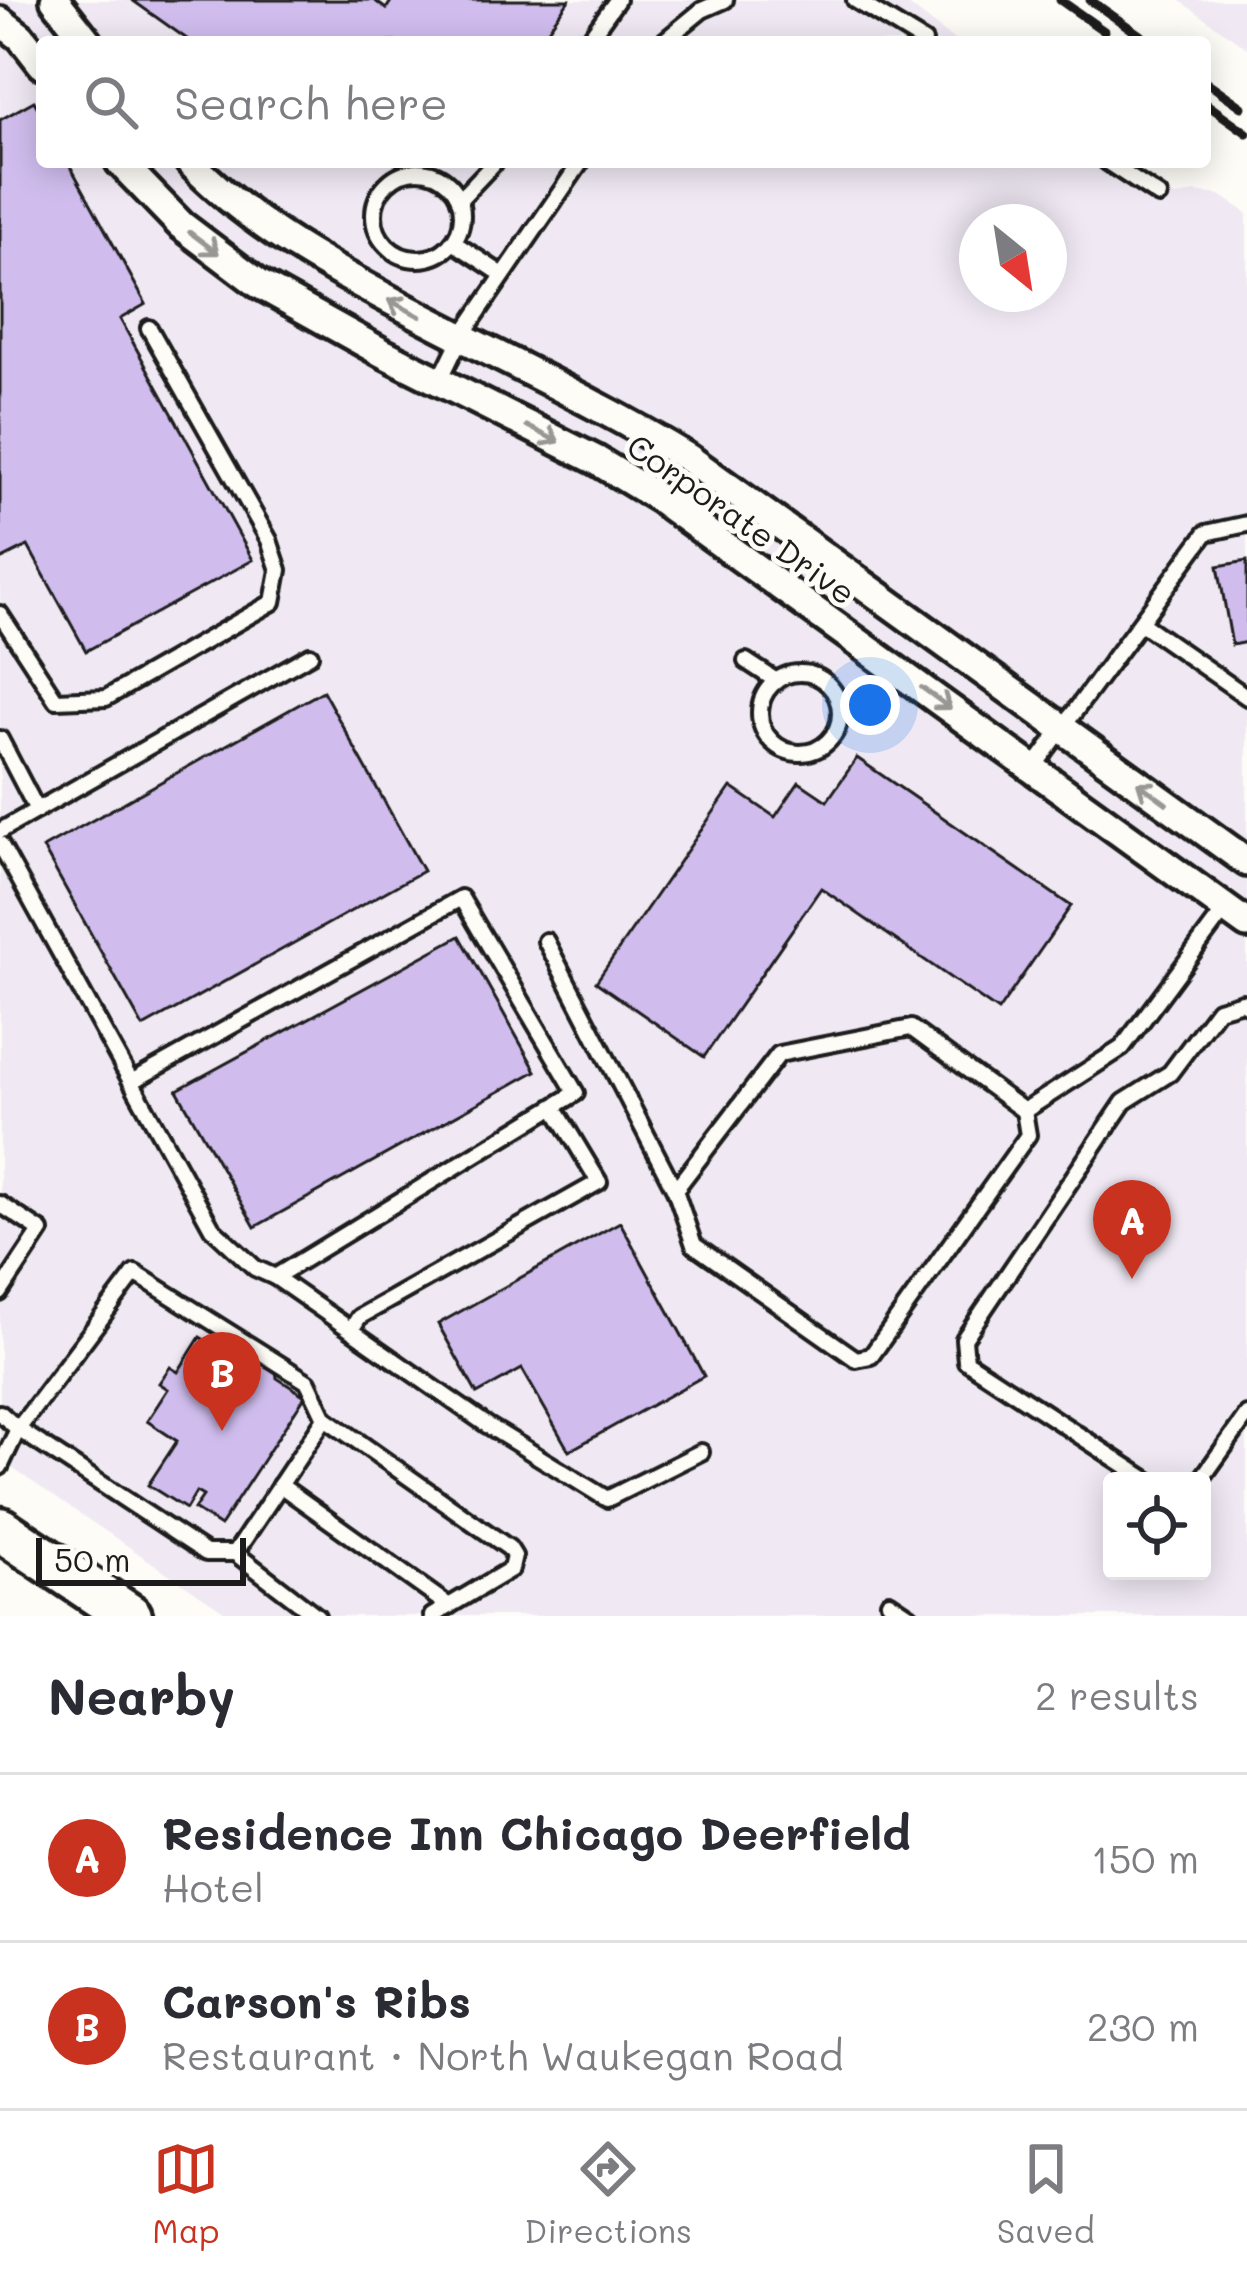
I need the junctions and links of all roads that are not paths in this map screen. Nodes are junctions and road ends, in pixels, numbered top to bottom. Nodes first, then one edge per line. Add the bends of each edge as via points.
1 (55, 0) edge
2 (617, 0) edge
3 (858, 0) edge
4 (721, 1) edge
5 (0, 21) edge
6 (83, 36) edge
7 (590, 36) edge
8 (670, 36) edge
9 (915, 36) edge
10 (36, 56) edge
11 (126, 168) edge
12 (196, 168) edge
13 (489, 168) edge
14 (577, 168) edge
15 (1116, 168) edge
16 (1159, 196) dead end
17 (459, 200) junction
18 (453, 242) junction
19 (503, 275) junction
20 (149, 328) dead end
21 (461, 337) junction
22 (439, 382) junction
23 (1247, 524) edge
24 (0, 614) edge
25 (1141, 622) junction
26 (310, 655) dead end
27 (746, 661) dead end
28 (775, 680) junction
29 (1247, 697) edge
30 (1063, 728) junction
31 (0, 739) edge
32 (1033, 768) junction
33 (38, 810) junction
34 (0, 831) edge
35 (0, 844) edge
36 (1247, 862) edge
37 (1237, 916) edge
38 (546, 941) dead end
39 (1247, 1005) edge
40 (131, 1082) junction
41 (554, 1107) junction
42 (1024, 1111) junction
43 (675, 1190) junction
44 (0, 1204) edge
45 (274, 1277) junction
46 (0, 1293) edge
47 (351, 1330) junction
48 (0, 1412) edge
49 (1247, 1415) edge
50 (326, 1418) junction
51 (18, 1430) junction
52 (701, 1452) dead end
53 (0, 1467) edge
54 (1136, 1472) edge
55 (1206, 1472) edge
56 (280, 1485) junction
57 (0, 1529) edge
58 (235, 1553) junction
59 (889, 1602) dead end
60 (449, 1606) junction
61 (130, 1616) edge
62 (317, 1616) edge
63 (432, 1616) edge
64 (910, 1616) edge

1 - 6 street
2 - 7 lane
3 - 9 lane
4 - 8 lane
5 - 10 street
11 -> 22 street, Corporate Drive via 181,225 259,284
21 -> 12 street, Corporate Drive via 286,243
13 - 17 lane
14 - 19 lane
15 - 16 lane
17 - 18 lane
17 - 18 lane via 440,177 412,171 386,184 374,210 380,238 401,256 429,257
18 - 19 lane
19 - 21 lane
20 - 24 lane via 269,540 279,570 273,602 106,698 56,700
21 - 22 lane
21 - 30 street, Corporate Drive via 688,458
22 -> 32 street, Corporate Drive via 660,499
23 - 25 lane via 1206,533
25 - 29 lane
25 - 30 lane
26 - 33 lane
27 - 28 lane
28 - 28 lane via 760,703 763,730 796,753 832,738 840,713 833,689 800,672
30 - 32 lane
36 -> 30 street, Corporate Drive
31 - 33 lane
32 - 37 street, Corporate Drive
33 - 34 lane
35 - 40 lane
37 - 42 lane via 1122,1048
38 - 43 lane
39 - 54 lane via 1217,1009 1170,1073 1124,1102 964,1339 966,1361
40 - 41 lane via 461,898 576,1093
40 - 45 lane via 212,1228
41 - 45 lane
41 - 47 lane via 599,1183 359,1317
42 - 43 lane via 911,1028 779,1054
42 - 43 lane via 1028,1135 871,1356 856,1358 694,1245
44 - 46 lane via 41,1231
45 - 47 lane
47 - 52 lane via 607,1499
48 - 51 lane
49 - 55 lane
50 - 51 lane via 308,1382 135,1273
50 - 56 lane
50 - 60 lane via 514,1556 511,1569
51 - 53 lane
51 - 58 lane via 206,1553
56 - 58 lane
56 - 60 lane
57 - 61 main road
58 - 62 lane
59 - 64 lane
60 - 63 lane

